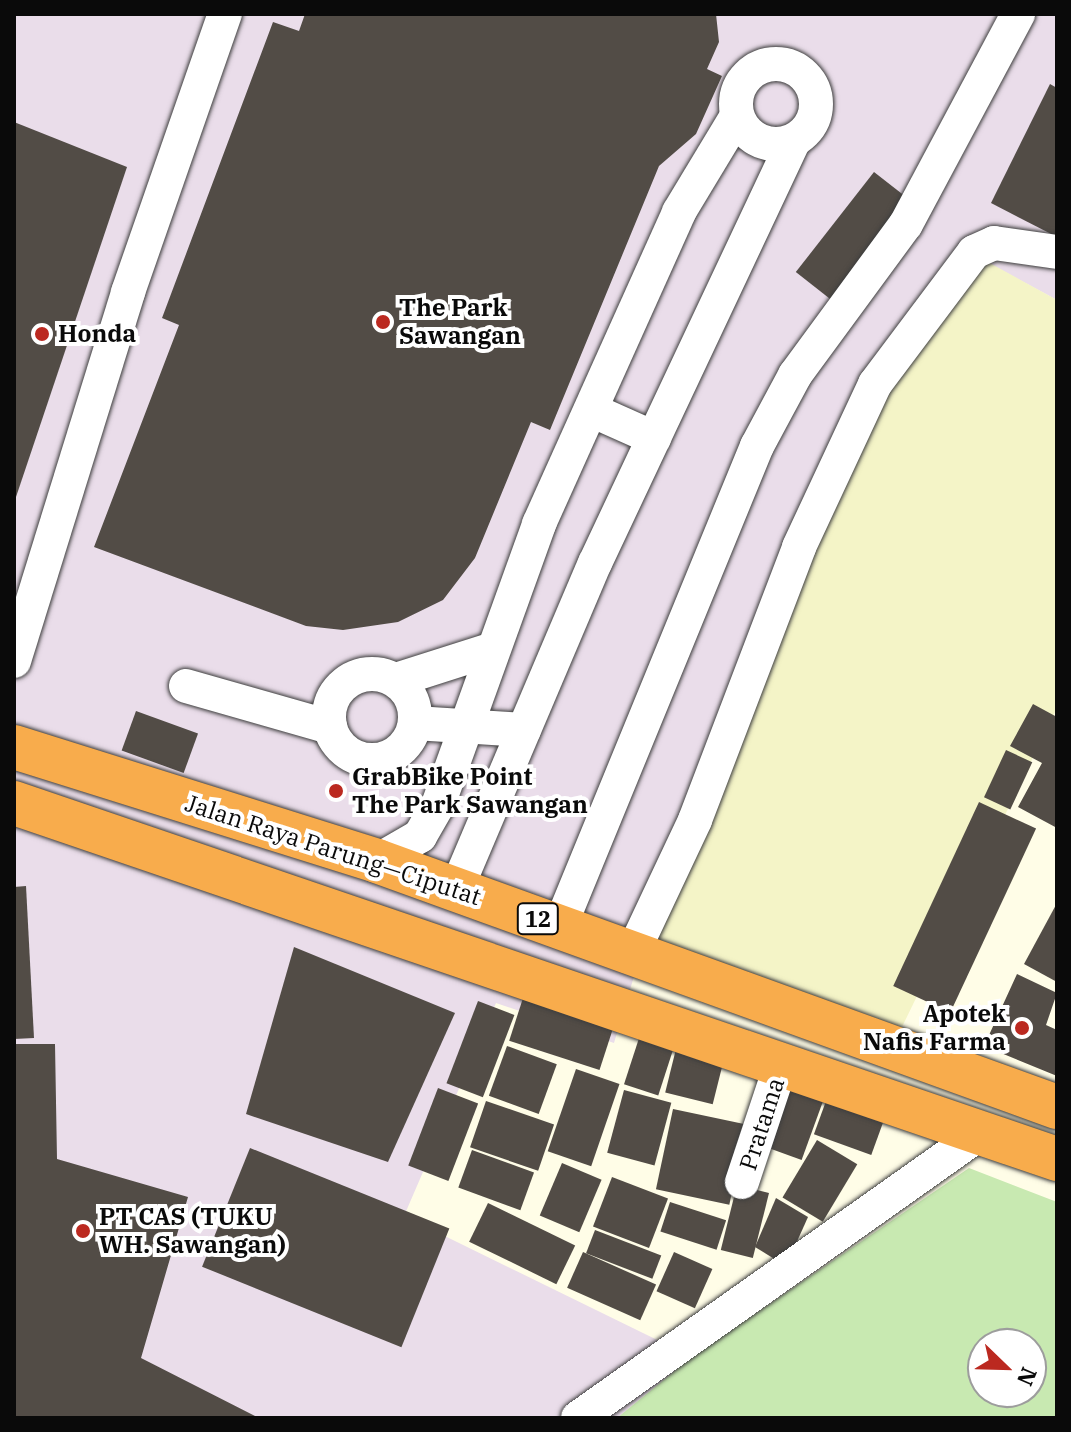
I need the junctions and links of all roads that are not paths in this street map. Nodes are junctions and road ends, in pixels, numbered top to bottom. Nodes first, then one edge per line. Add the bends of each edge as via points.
1 (225, 14) edge
2 (1018, 14) edge
3 (737, 116) junction
4 (794, 140) junction
5 (1057, 252) edge
6 (591, 410) junction
7 (654, 438) junction
8 (490, 650) junction
9 (14, 661) edge
10 (396, 680) junction
11 (186, 686) dead end
12 (466, 722) junction
13 (415, 723) junction
14 (330, 727) junction
15 (524, 730) junction
16 (14, 747) edge
17 (14, 803) edge
18 (377, 861) junction
19 (456, 890) junction
20 (560, 926) junction
21 (633, 952) junction
22 (612, 1002) junction
23 (781, 1065) junction
24 (1057, 1107) edge
25 (980, 1133) junction
26 (1057, 1159) edge
27 (742, 1182) dead end
28 (578, 1418) edge

1 - 9 street via 128,292
2 - 20 street via 906,224 768,424 649,694
3 - 4 street via 767,144
3 - 4 street via 747,76 785,64 809,79 817,106
3 - 6 street via 679,212
4 - 7 street
5 - 21 street via 994,243 974,252 875,384 799,547 695,820
6 - 7 street
6 - 8 street
7 - 15 street
8 - 10 street
8 - 12 street
10 - 13 street via 408,692
10 - 14 street via 354,678 333,699
11 - 14 street
12 - 13 street
12 - 15 street
12 - 18 street via 429,822
13 - 14 street via 402,749 375,761 346,752
15 - 19 street
16 - 18 highway, Jalan Raya Parung—Ciputat / 12
17 - 22 highway, 12
18 - 19 highway, Jalan Raya Parung—Ciputat / 12
19 - 20 highway, Jalan Raya Parung—Ciputat / 12
20 - 21 highway, Jalan Raya Parung—Ciputat / 12
21 - 22 highway
21 - 24 highway, Jalan Raya Parung—Ciputat / 12
22 - 23 highway, 12
23 - 25 highway, 12
23 - 27 street, Pratama
25 - 26 highway, 12
25 - 28 street

